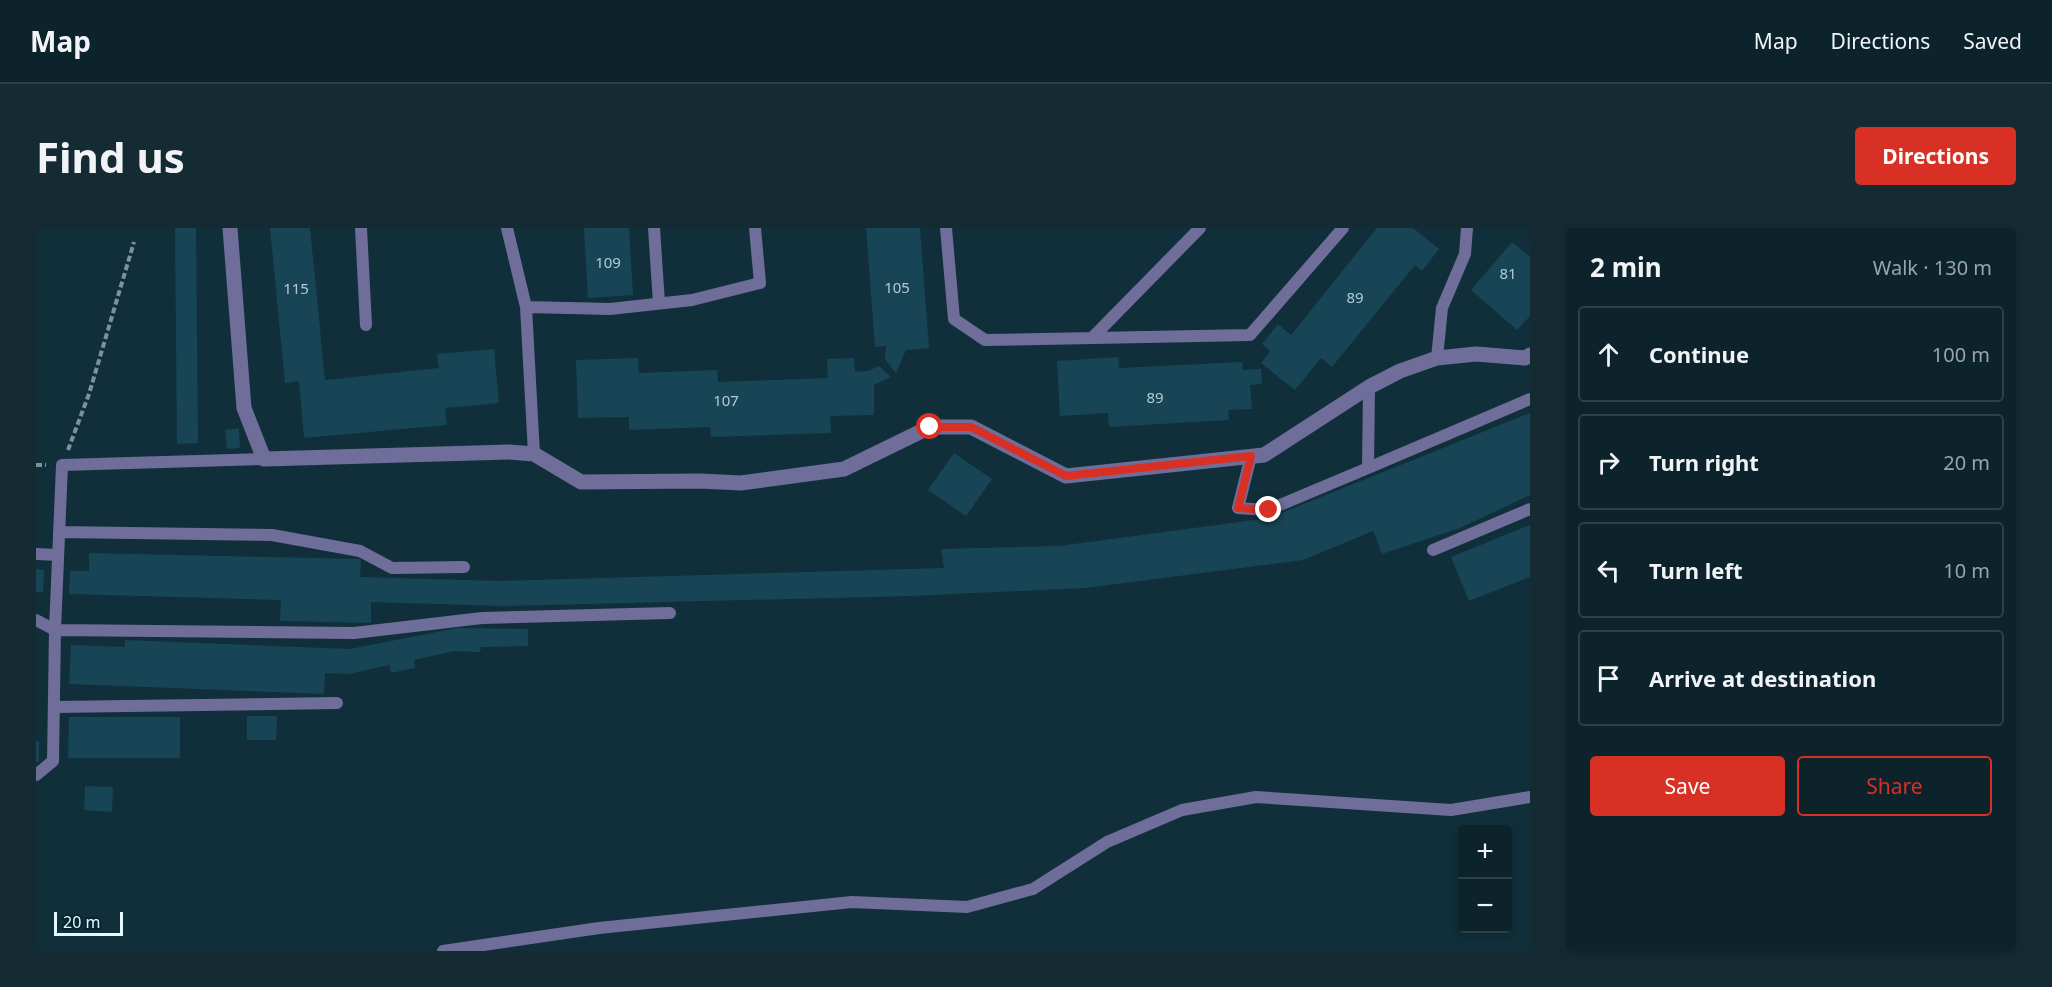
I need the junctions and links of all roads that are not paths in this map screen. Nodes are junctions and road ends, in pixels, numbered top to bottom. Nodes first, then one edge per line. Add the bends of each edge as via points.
1 (231, 228) edge
2 (362, 228) edge
3 (507, 228) edge
4 (654, 228) edge
5 (755, 228) edge
6 (946, 228) edge
7 (1200, 228) edge
8 (1343, 228) edge
9 (1467, 228) edge
10 (659, 303) junction
11 (526, 307) junction
12 (366, 325) dead end
13 (1092, 338) junction
14 (1530, 355) edge
15 (1437, 358) junction
16 (1369, 387) junction
17 (1530, 399) edge
18 (534, 454) junction
19 (1251, 456) junction
20 (264, 459) junction
21 (1368, 468) junction
22 (1530, 509) edge
23 (59, 532) junction
24 (1433, 549) dead end
25 (36, 554) edge
26 (58, 555) junction
27 (464, 567) dead end
28 (670, 613) dead end
29 (36, 620) edge
30 (55, 630) junction
31 (337, 703) dead end
32 (55, 707) junction
33 (36, 775) edge
34 (1530, 797) edge
35 (443, 951) edge

1 - 20 street via 244,408
2 - 12 lane
3 - 11 lane
4 - 10 lane
5 - 10 lane via 760,284 692,300
6 - 13 lane via 954,319 985,340
7 - 13 lane
8 - 13 lane via 1250,335
9 - 15 lane via 1465,254 1442,308
10 - 11 lane via 610,309
11 - 18 lane
14 - 15 street
15 - 16 street
16 - 19 street via 1264,455
16 - 21 lane
17 - 21 lane
18 - 19 street via 581,482 741,483 843,468 930,427 971,427 1066,476
18 - 20 street
19 - 21 lane via 1238,508 1269,510
20 - 23 lane via 62,465
22 - 24 lane
23 - 26 lane
23 - 27 lane via 272,535 360,551 392,568
25 - 26 lane
26 - 30 lane
28 - 30 lane via 482,618 354,633
29 - 30 lane
30 - 32 lane
31 - 32 lane
32 - 33 lane via 53,761
34 - 35 lane via 1451,810 1256,797 1182,810 1107,842 1033,889 967,907 852,902 599,928

